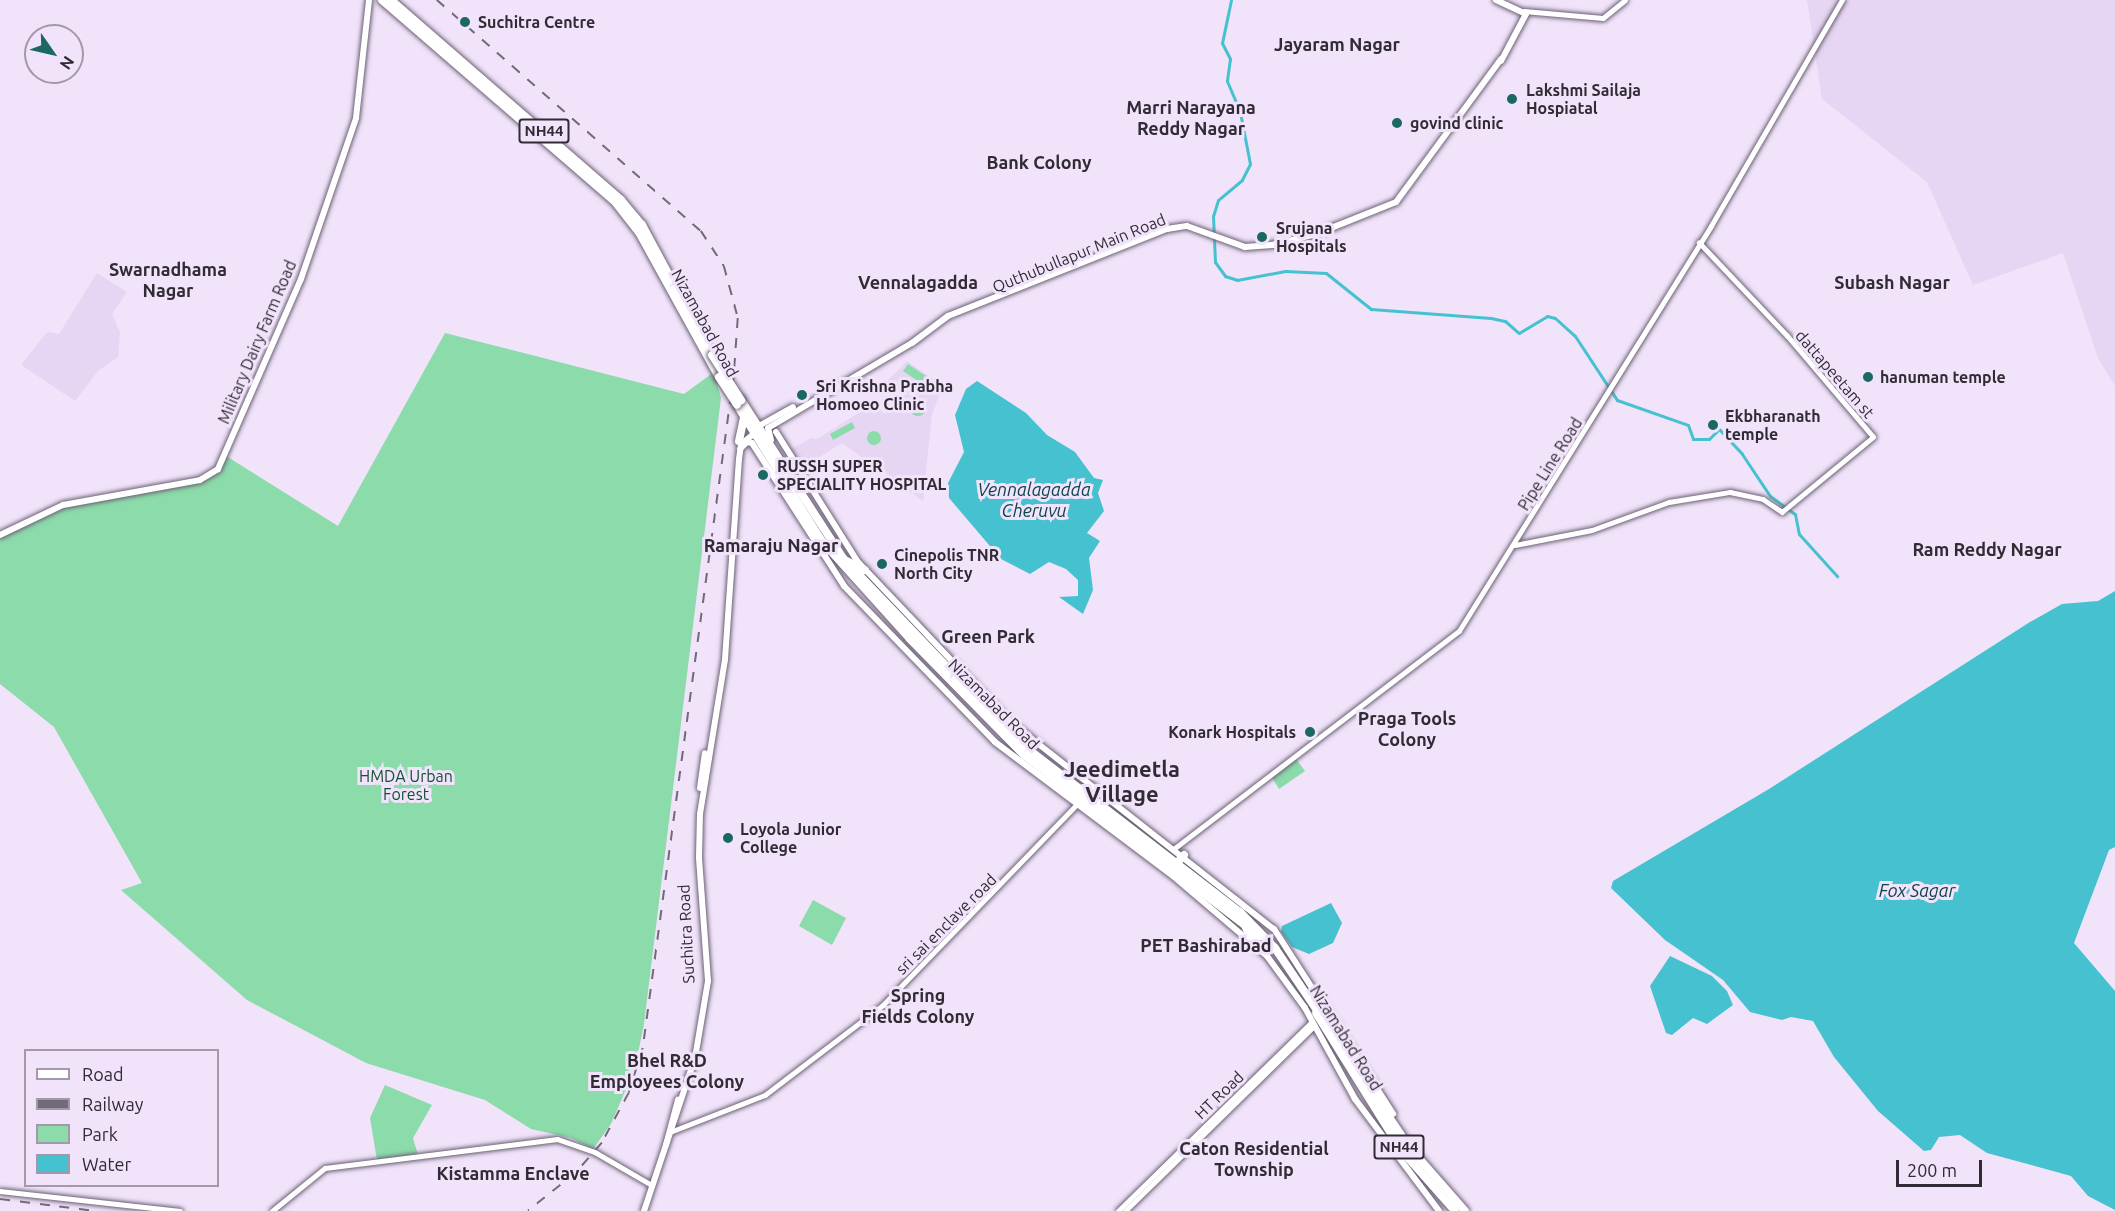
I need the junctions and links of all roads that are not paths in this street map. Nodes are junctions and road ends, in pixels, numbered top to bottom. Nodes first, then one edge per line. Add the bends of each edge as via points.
1 (369, 0) edge
2 (382, 0) edge
3 (391, 0) edge
4 (1496, 0) edge
5 (1625, 0) edge
6 (1842, 0) edge
7 (1524, 11) junction
8 (494, 92) junction
9 (1699, 243) junction
10 (651, 247) junction
11 (916, 340) junction
12 (739, 403) junction
13 (744, 418) junction
14 (756, 430) junction
15 (776, 432) dead end
16 (740, 445) junction
17 (783, 467) junction
18 (786, 478) junction
19 (0, 536) edge
20 (1515, 545) junction
21 (843, 558) junction
22 (865, 570) junction
23 (894, 601) junction
24 (892, 612) junction
25 (948, 673) junction
26 (1035, 741) junction
27 (1028, 749) junction
28 (1058, 780) junction
29 (1052, 788) junction
30 (1076, 805) junction
31 (1175, 848) junction
32 (1184, 855) junction
33 (1176, 864) junction
34 (1211, 894) junction
35 (1243, 922) junction
36 (1257, 947) junction
37 (1313, 1024) junction
38 (1342, 1038) junction
39 (1353, 1061) junction
40 (1263, 1071) junction
41 (1374, 1096) junction
42 (1385, 1101) junction
43 (1393, 1114) dead end
44 (670, 1132) junction
45 (1417, 1164) junction
46 (652, 1185) junction
47 (0, 1191) edge
48 (180, 1211) edge
49 (272, 1211) edge
50 (644, 1211) edge
51 (1118, 1211) edge
52 (1125, 1211) edge
53 (1439, 1211) edge
54 (1455, 1211) edge
55 (1465, 1211) edge

1 - 19 main road, Military Dairy Farm Road via 356,118 301,279 218,469 200,480 63,505
2 - 8 highway, Nizamabad Road / NH44
3 - 8 highway, Nizamabad Road / NH44
4 - 7 main road
5 - 7 street via 1603,18
6 - 9 street, Pipe Line Road
7 - 11 main road, Quthubullapur Main Road via 1526,16 1501,59 1407,190 1388,206 1316,234 1276,244 1245,247 1183,226 1167,229 943,319
8 - 10 highway, Nizamabad Road / NH44 via 621,200
9 - 20 street, Pipe Line Road
9 - 20 street, dattapeetam st via 1873,437 1784,510 1763,499 1730,492 1669,502 1592,530
10 - 12 highway, Nizamabad Road / NH44, bridge
10 - 12 highway, Nizamabad Road / NH44, bridge via 719,377
11 - 14 main road, Quthubullapur Main Road
11 - 17 main road, Quthubullapur Main Road via 766,430
12 - 13 highway, Nizamabad Road / NH44
12 - 14 highway, Nizamabad Road / NH44
13 - 14 highway, Nizamabad Road / NH44
13 - 16 highway
14 - 16 main road
14 - 17 highway, Nizamabad Road / NH44
14 - 18 highway, Nizamabad Road / NH44
15 - 22 main road, Nizamabad Road
16 - 29 main road, Nizamabad Road via 752,443 844,586 995,742
16 - 44 main road, Suchitra Road via 723,658 695,848 706,953 704,986 691,1059
17 - 18 highway, Nizamabad Road / NH44
18 - 21 highway, Nizamabad Road / NH44
18 - 25 highway, Nizamabad Road / NH44 via 838,562
20 - 31 street, Pipe Line Road via 1459,631
21 - 22 highway
21 - 24 highway, Nizamabad Road / NH44
22 - 23 main road, Nizamabad Road
23 - 24 highway
23 - 26 main road, Nizamabad Road via 1008,720
24 - 25 highway, Nizamabad Road / NH44
25 - 27 highway, Nizamabad Road / NH44
25 - 28 highway, Nizamabad Road / NH44 via 1024,755
26 - 27 highway
26 - 31 main road, Nizamabad Road
27 - 33 highway, Nizamabad Road / NH44
28 - 29 highway
28 - 34 highway, Nizamabad Road / NH44
29 - 30 main road, Nizamabad Road
30 - 36 main road, Nizamabad Road via 1173,876
30 - 44 street, sri sai enclave road via 883,1005 765,1095
31 - 32 main road, Nizamabad Road
32 - 33 highway
32 - 38 main road, Nizamabad Road via 1278,933
33 - 34 highway, Nizamabad Road / NH44
34 - 35 highway, Nizamabad Road / NH44
34 - 38 highway, Nizamabad Road / NH44 via 1275,948
35 - 36 highway
35 - 39 highway, Nizamabad Road / NH44 via 1277,956
36 - 37 main road, Nizamabad Road
37 - 40 street, HT Road
37 - 53 main road, Nizamabad Road via 1355,1099 1419,1190
38 - 39 highway, Nizamabad Road / NH44
39 - 41 highway, Nizamabad Road / NH44
39 - 42 main road, Nizamabad Road
39 - 45 highway, Nizamabad Road / NH44
40 - 51 street, HT Road
40 - 52 street, HT Road
41 - 42 highway
41 - 45 highway, Nizamabad Road / NH44
42 - 43 main road, Nizamabad Road
44 - 46 main road, Suchitra Road
45 - 54 highway, Nizamabad Road / NH44
45 - 55 highway, Nizamabad Road / NH44
46 - 49 street via 595,1152 557,1139 325,1168
46 - 50 main road, Suchitra Road
47 - 48 street

